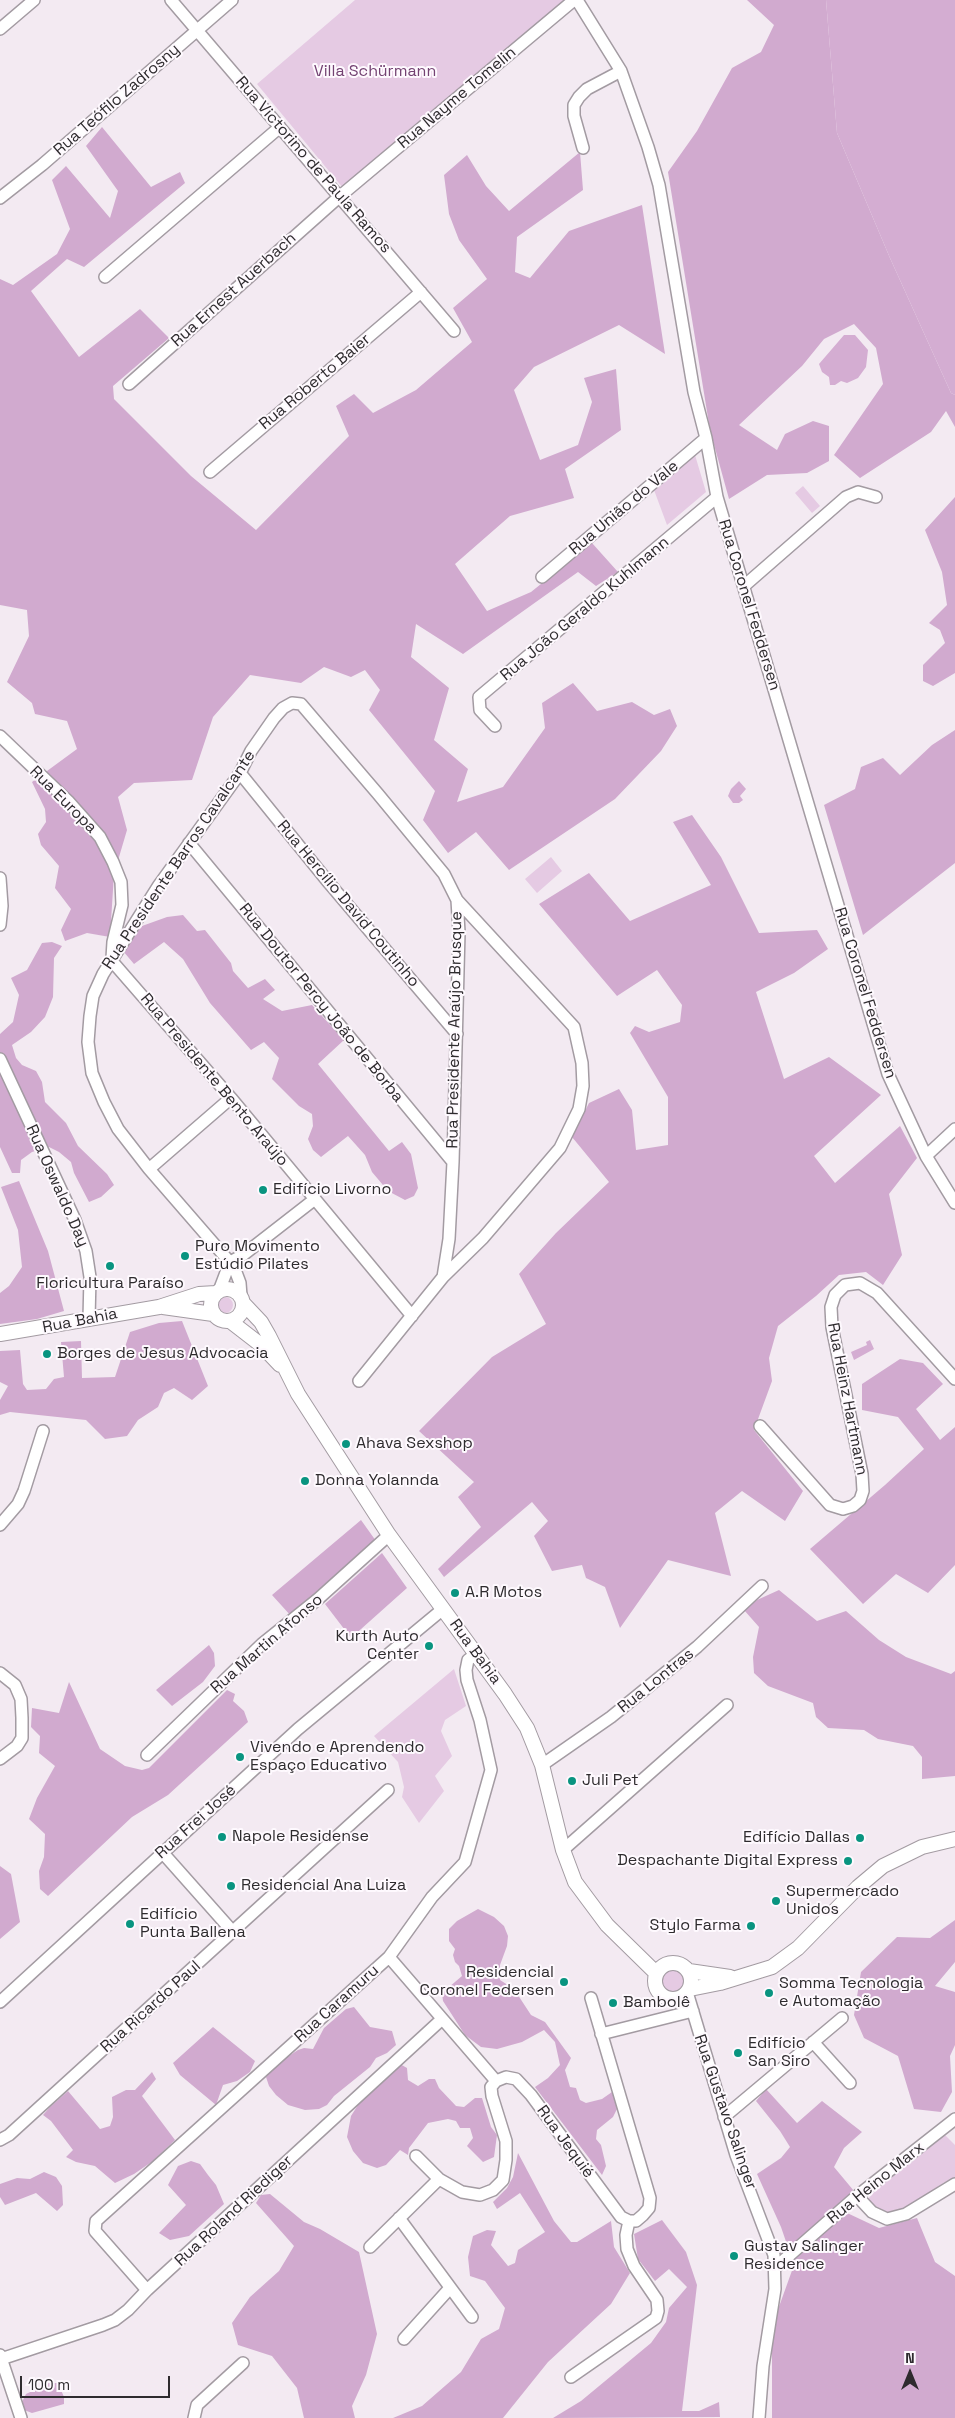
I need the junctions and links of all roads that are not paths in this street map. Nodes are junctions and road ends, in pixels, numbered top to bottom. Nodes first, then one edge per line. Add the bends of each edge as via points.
1 (34, 0) edge
2 (171, 0) edge
3 (232, 0) edge
4 (576, 0) edge
5 (0, 29) edge
6 (197, 30) junction
7 (621, 71) junction
8 (280, 127) junction
9 (582, 148) dead end
10 (339, 196) junction
11 (0, 198) edge
12 (105, 277) dead end
13 (421, 292) junction
14 (454, 331) dead end
15 (129, 384) dead end
16 (706, 438) junction
17 (210, 472) dead end
18 (717, 497) junction
19 (876, 497) dead end
20 (542, 577) dead end
21 (744, 586) junction
22 (300, 704) joint
23 (495, 726) dead end
24 (0, 736) edge
25 (240, 772) junction
26 (189, 843) junction
27 (0, 878) edge
28 (457, 900) junction
29 (0, 925) edge
30 (112, 960) junction
31 (457, 1034) junction
32 (0, 1059) edge
33 (231, 1098) junction
34 (955, 1129) edge
35 (926, 1156) junction
36 (452, 1162) junction
37 (149, 1169) junction
38 (315, 1199) junction
39 (955, 1202) edge
40 (230, 1262) junction
41 (443, 1278) junction
42 (217, 1292) junction
43 (242, 1300) junction
44 (159, 1307) junction
45 (213, 1314) junction
46 (412, 1316) junction
47 (89, 1319) junction
48 (230, 1321) junction
49 (0, 1334) edge
50 (285, 1370) junction
51 (955, 1379) edge
52 (359, 1381) dead end
53 (760, 1426) dead end
54 (42, 1431) dead end
55 (0, 1525) edge
56 (389, 1535) junction
57 (762, 1586) dead end
58 (443, 1609) junction
59 (476, 1654) junction
60 (0, 1673) edge
61 (727, 1705) dead end
62 (147, 1755) dead end
63 (0, 1759) edge
64 (542, 1765) junction
65 (388, 1790) dead end
66 (955, 1839) edge
67 (563, 1850) junction
68 (162, 1852) junction
69 (233, 1932) junction
70 (631, 1947) junction
71 (389, 1957) junction
72 (670, 1962) junction
73 (689, 1971) junction
74 (656, 1973) junction
75 (741, 1977) junction
76 (688, 1991) junction
77 (591, 1998) dead end
78 (671, 1999) junction
79 (0, 2002) edge
80 (693, 2011) junction
81 (664, 2018) junction
82 (842, 2018) dead end
83 (441, 2020) junction
84 (601, 2034) junction
85 (813, 2042) junction
86 (496, 2081) junction
87 (850, 2083) dead end
88 (724, 2117) junction
89 (955, 2119) edge
90 (0, 2140) edge
91 (416, 2156) dead end
92 (439, 2179) junction
93 (955, 2184) edge
94 (857, 2196) junction
95 (400, 2218) junction
96 (629, 2221) junction
97 (370, 2247) dead end
98 (776, 2267) junction
99 (450, 2288) junction
100 (147, 2290) junction
101 (472, 2318) dead end
102 (404, 2339) dead end
103 (1, 2357) edge
104 (242, 2363) dead end
105 (571, 2377) dead end
106 (21, 2418) edge
107 (194, 2418) edge
108 (759, 2418) edge

1 - 5 street
2 - 6 street, Rua Victorino de Paula Ramos
3 - 6 street, Rua Teófilo Zadrosny
4 - 7 street, Rua Coronel Feddersen
4 - 10 street, Rua Nayme Tomelin
6 - 8 street, Rua Victorino de Paula Ramos
6 - 11 street, Rua Teófilo Zadrosny
7 - 9 street via 587,89 574,105
7 - 16 street, Rua Coronel Feddersen via 659,185 694,392
8 - 10 street, Rua Victorino de Paula Ramos
8 - 12 street
10 - 13 street, Rua Victorino de Paula Ramos
10 - 15 street, Rua Ernest Auerbach
13 - 14 street, Rua Victorino de Paula Ramos
13 - 17 street, Rua Roberto Baier
16 - 18 street, Rua Coronel Feddersen
16 - 20 street, Rua União do Vale
18 - 21 street, Rua Coronel Feddersen
18 - 23 street, Rua João Geraldo Kuhlmann via 479,697 480,710
19 - 21 street via 858,492 846,497
21 - 35 street, Rua Coronel Feddersen via 888,1074
22 - 25 street, Rua Presidente Barros Cavalcante via 292,703 274,718
22 - 28 street, Rua Presidente Araújo Brusque via 444,874
24 - 30 street, Rua Europa via 68,801 100,838 121,882 122,905
25 - 26 street, Rua Presidente Barros Cavalcante
25 - 31 street, Rua Hercílio David Coutinho
26 - 30 street, Rua Presidente Barros Cavalcante
26 - 36 street, Rua Doutor Percy João de Borba
27 - 29 street
28 - 31 street, Rua Presidente Araújo Brusque
28 - 41 street via 574,1027 581,1054 583,1086 579,1109 560,1148 483,1238
30 - 33 street, Rua Presidente Bento Araújo
30 - 37 street, Rua Presidente Barros Cavalcante via 93,996 88,1042 92,1073 118,1129
31 - 36 street, Rua Presidente Araújo Brusque
32 - 47 street, Rua Oswaldo Day via 75,1220 86,1251 90,1277
33 - 37 street
33 - 38 street, Rua Presidente Bento Araújo
34 - 35 street
35 - 39 street, Rua Coronel Feddersen
36 - 41 street, Rua Presidente Araújo Brusque via 449,1239
37 - 40 street, Rua Presidente Barros Cavalcante
38 - 40 street
38 - 46 street, Rua Presidente Bento Araújo
40 - 42 street
40 - 43 street, Rua Presidente Barros Cavalcante via 238,1273
41 - 46 street
42 - 43 main road via 231,1289
42 - 44 main road, Rua Bahia via 199,1294
42 - 45 main road via 210,1306
43 - 48 main road via 240,1315
43 - 50 main road, Rua Bahia via 272,1340
44 - 45 main road, Rua Bahia
44 - 47 main road, Rua Bahia
45 - 48 main road via 220,1320
46 - 52 street
47 - 49 main road, Rua Bahia
48 - 50 main road, Rua Bahia via 261,1345
50 - 56 main road, Rua Bahia via 333,1451
51 - 53 street, Rua Heinz Hartmann via 877,1293 860,1283 845,1285 835,1294 831,1307 832,1327 862,1474 860,1500 842,1509 830,1505
54 - 55 street via 24,1491 14,1510
56 - 58 main road, Rua Bahia
56 - 62 street, Rua Martin Afonso via 262,1644
57 - 64 street, Rua Lontras via 697,1647 611,1717
58 - 59 main road, Rua Bahia
58 - 68 street, Rua Frei José via 298,1729
59 - 64 main road, Rua Bahia via 527,1728
59 - 71 street, Rua Caramuru via 468,1660 466,1670 489,1753 489,1782 465,1862 432,1897
60 - 63 street via 15,1685 21,1699 22,1738
61 - 67 street
64 - 67 main road, Rua Bahia
65 - 69 street, Rua Ricardo Paul
66 - 75 main road via 922,1847 883,1866 783,1960
67 - 70 main road, Rua Bahia via 575,1882 590,1904
68 - 69 street
68 - 79 street, Rua Frei José
69 - 90 street, Rua Ricardo Paul via 9,2136
70 - 72 main road, Rua Bahia
70 - 74 main road, Rua Bahia
71 - 83 street
71 - 100 street, Rua Caramuru via 96,2221 96,2231
72 - 73 main road via 681,1964
72 - 74 main road
73 - 75 main road
73 - 76 main road via 692,1980
74 - 78 main road via 656,1988
75 - 76 main road
76 - 78 main road
76 - 80 street, Rua Gustavo Salinger
77 - 84 street
78 - 80 street
78 - 81 street
80 - 81 street
80 - 88 street, Rua Gustavo Salinger
81 - 84 street
82 - 85 street
83 - 86 street
83 - 100 street, Rua Roland Riediger
84 - 96 street via 650,2198 649,2208 643,2215 636,2221
85 - 87 street
85 - 88 street
86 - 92 street via 491,2087 492,2096 506,2141 503,2180 493,2190 480,2195 462,2192
86 - 96 street, Rua Jequié via 506,2076 516,2079 621,2217
88 - 98 street, Rua Gustavo Salinger via 772,2246
89 - 94 street, Rua Heino Marx
91 - 92 street
92 - 95 street
93 - 94 street via 906,2214 886,2219 872,2212
94 - 98 street, Rua Heino Marx
95 - 97 street
95 - 99 street
96 - 105 street via 627,2249 634,2266 657,2300 656,2318
98 - 108 street, Rua Gustavo Salinger
99 - 101 street
99 - 102 street
100 - 103 street, Rua Roland Riediger via 115,2320
103 - 106 street
104 - 107 street via 197,2405

